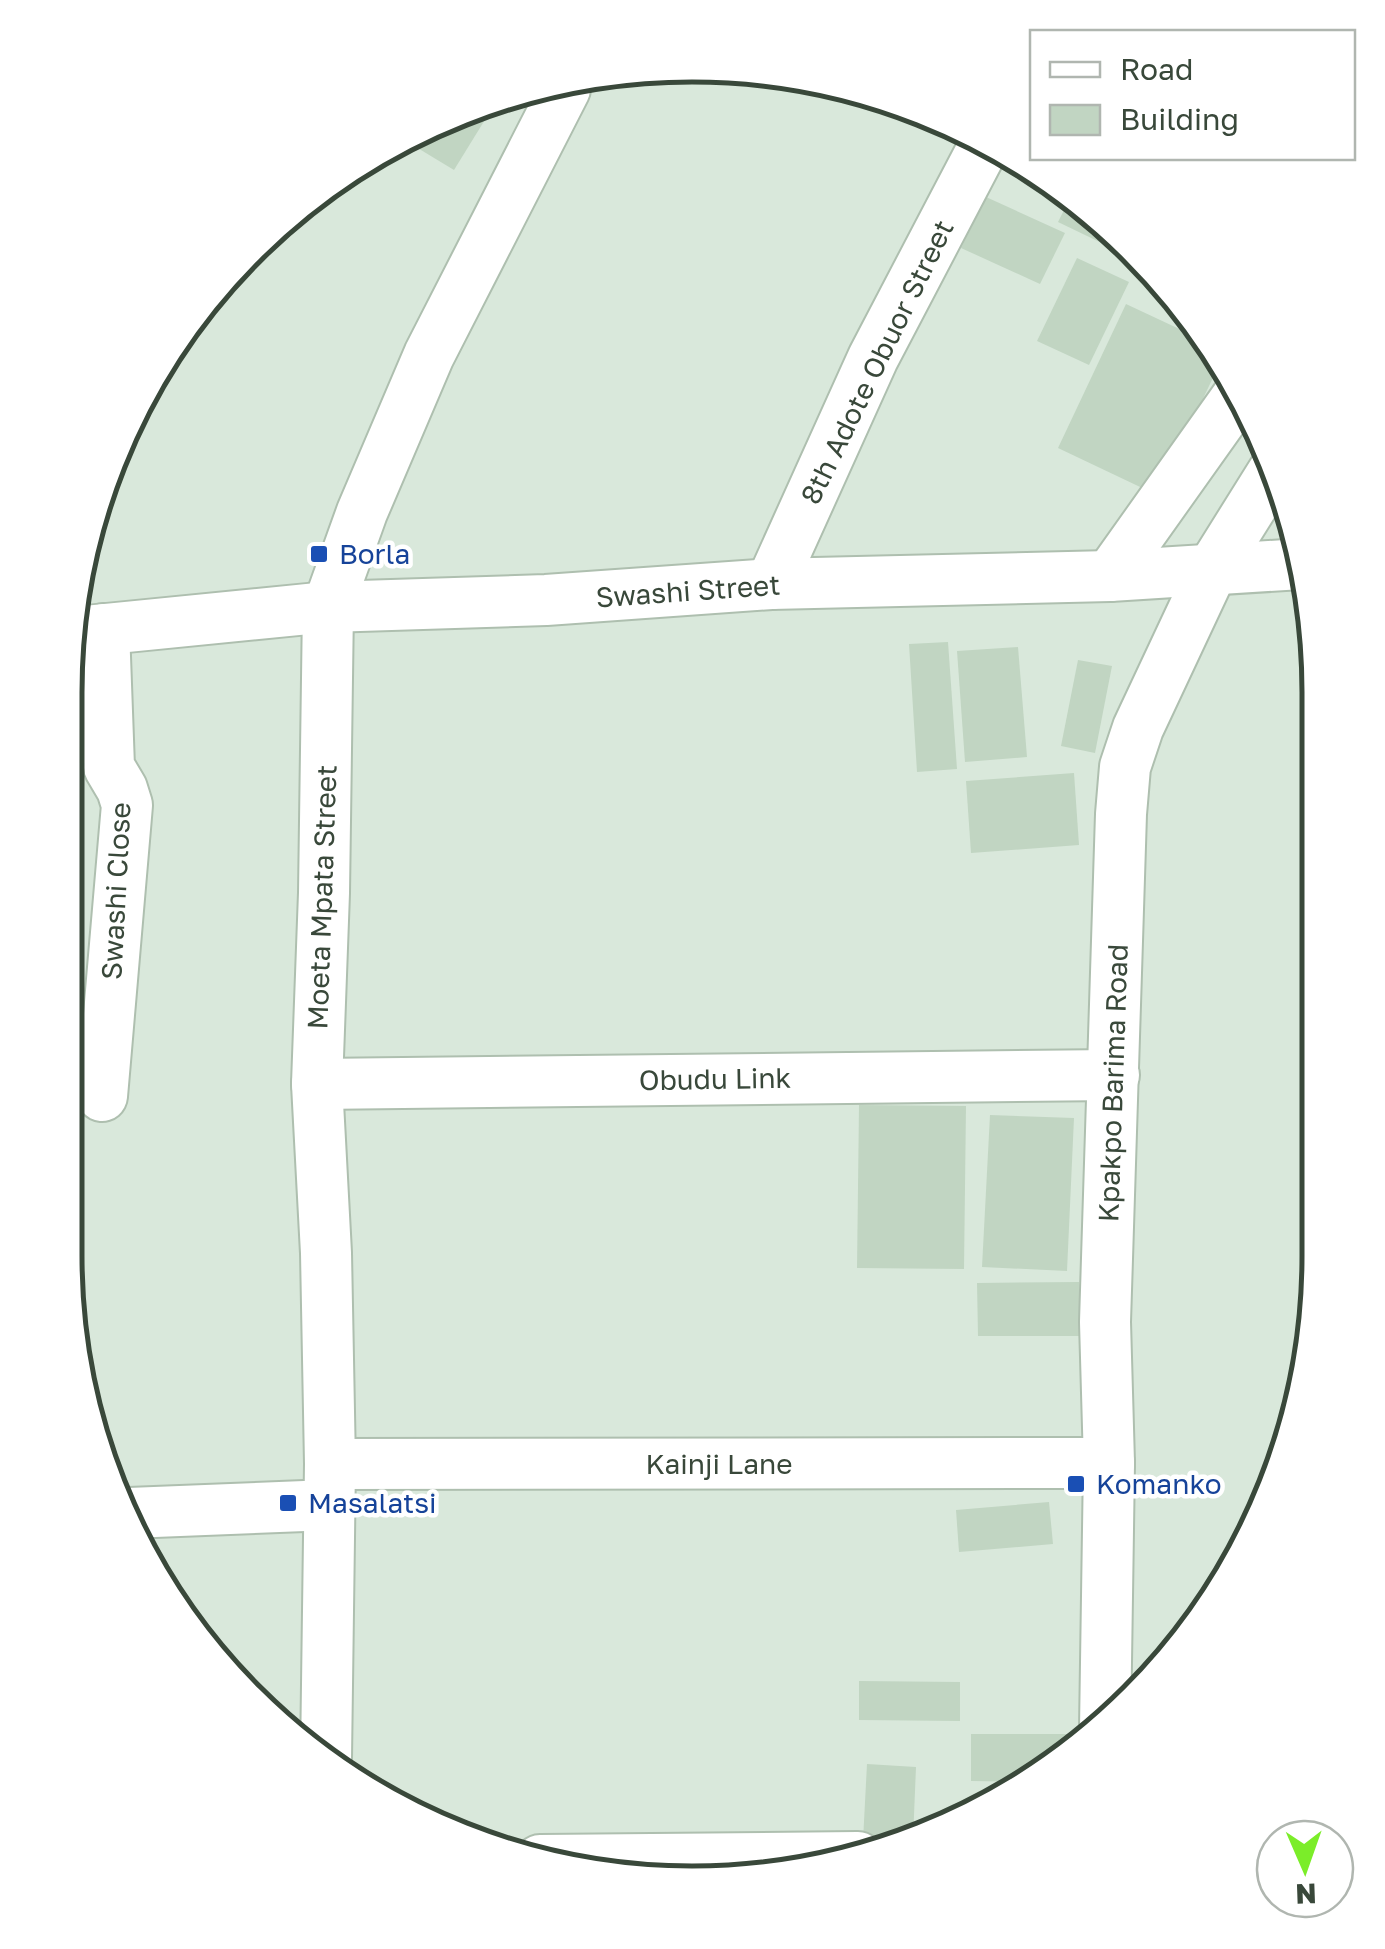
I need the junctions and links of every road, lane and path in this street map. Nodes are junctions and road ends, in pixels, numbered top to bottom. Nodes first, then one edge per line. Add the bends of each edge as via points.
1 (560, 97) edge
2 (980, 154) edge
3 (1231, 406) edge
4 (1265, 483) edge
5 (1289, 565) edge
6 (1213, 568) junction
7 (1110, 576) junction
8 (771, 584) junction
9 (328, 607) junction
10 (90, 630) edge
11 (1114, 1075) junction
12 (317, 1084) junction
13 (102, 1096) dead end
14 (1109, 1463) junction
15 (330, 1485) junction
16 (138, 1511) edge
17 (1104, 1706) edge
18 (326, 1744) edge
19 (795, 1858) edge
20 (602, 1859) edge

1 - 9 street, Moeta Mpata Street via 429,354
2 - 8 street, 8th Adote Obuor Street via 873,358
3 - 7 street
4 - 6 street, Kpakpo Barima Road
5 - 6 street, Swashi Street
6 - 7 street, Swashi Street
6 - 11 street, Kpakpo Barima Road via 1125,767
7 - 8 street, Swashi Street
8 - 9 street, Swashi Street
9 - 10 street, Swashi Street
9 - 12 street, Moeta Mpata Street
10 - 13 street, Swashi Close via 109,767 127,806
11 - 12 street, Obudu Link
11 - 14 street, Kpakpo Barima Road via 1105,1322
12 - 15 street, Moeta Mpata Street
14 - 15 street, Kainji Lane
14 - 17 street, Kpakpo Barima Road
15 - 16 street, Kainji Lane
15 - 18 street, Moeta Mpata Street
19 - 20 street

